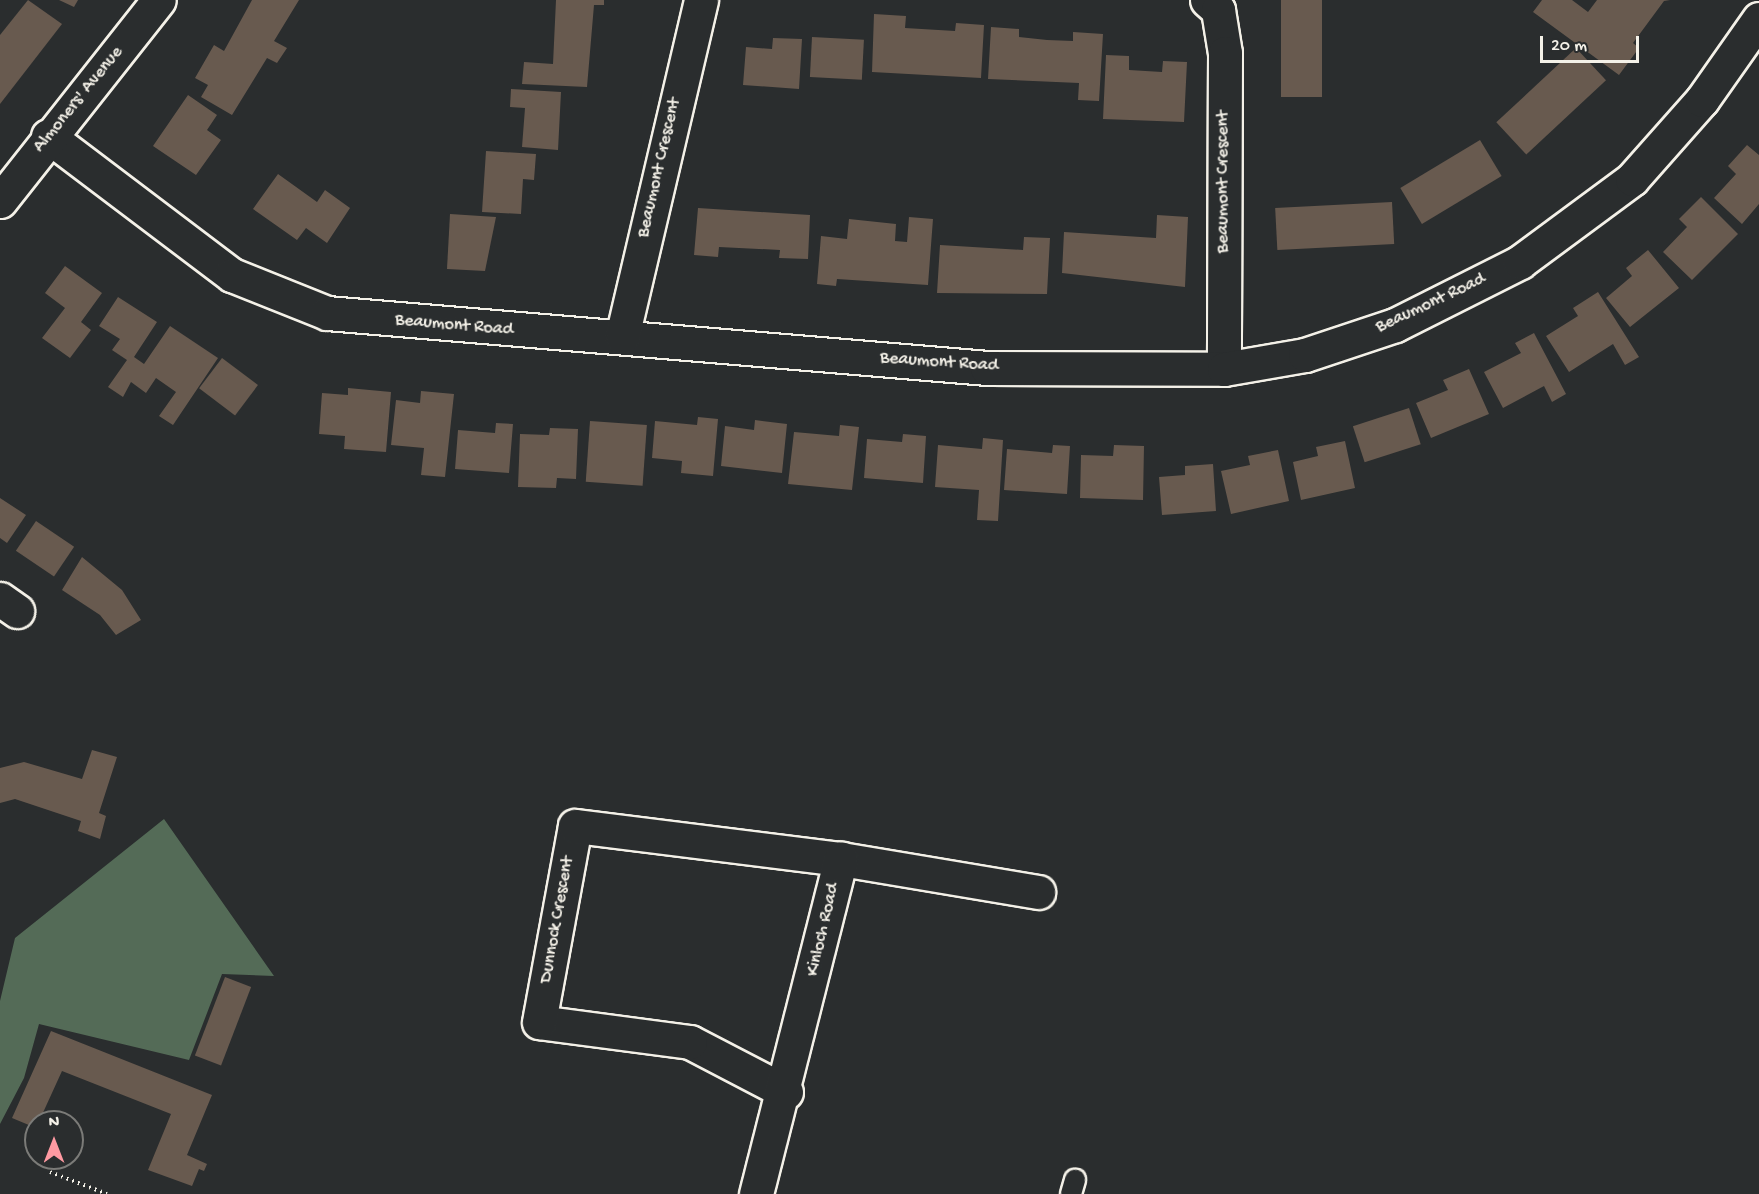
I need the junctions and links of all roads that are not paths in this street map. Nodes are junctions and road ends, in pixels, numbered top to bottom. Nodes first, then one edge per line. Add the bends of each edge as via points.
1 (159, 0) edge
2 (701, 0) edge
3 (1207, 0) edge
4 (1759, 19) edge
5 (48, 136) junction
6 (0, 201) edge
7 (622, 337) junction
8 (1224, 369) junction
9 (841, 859) junction
10 (1038, 892) dead end
11 (786, 1092) junction
12 (756, 1194) edge

1 - 5 street, Almoners' Avenue
2 - 7 street, Beaumont Crescent
3 - 8 street, Beaumont Crescent via 1218,10 1225,53
4 - 8 street, Beaumont Road via 1702,100 1632,179 1520,261 1395,325 1305,355
5 - 6 street, Almoners' Avenue
5 - 7 street, Beaumont Road via 232,275 327,313
7 - 8 street, Beaumont Road via 987,368
9 - 10 street, Kinloch Road
9 - 11 street, Kinloch Road
9 - 11 street, Dunnock Crescent via 575,826 539,1022 690,1042
11 - 12 street, Kinloch Road

